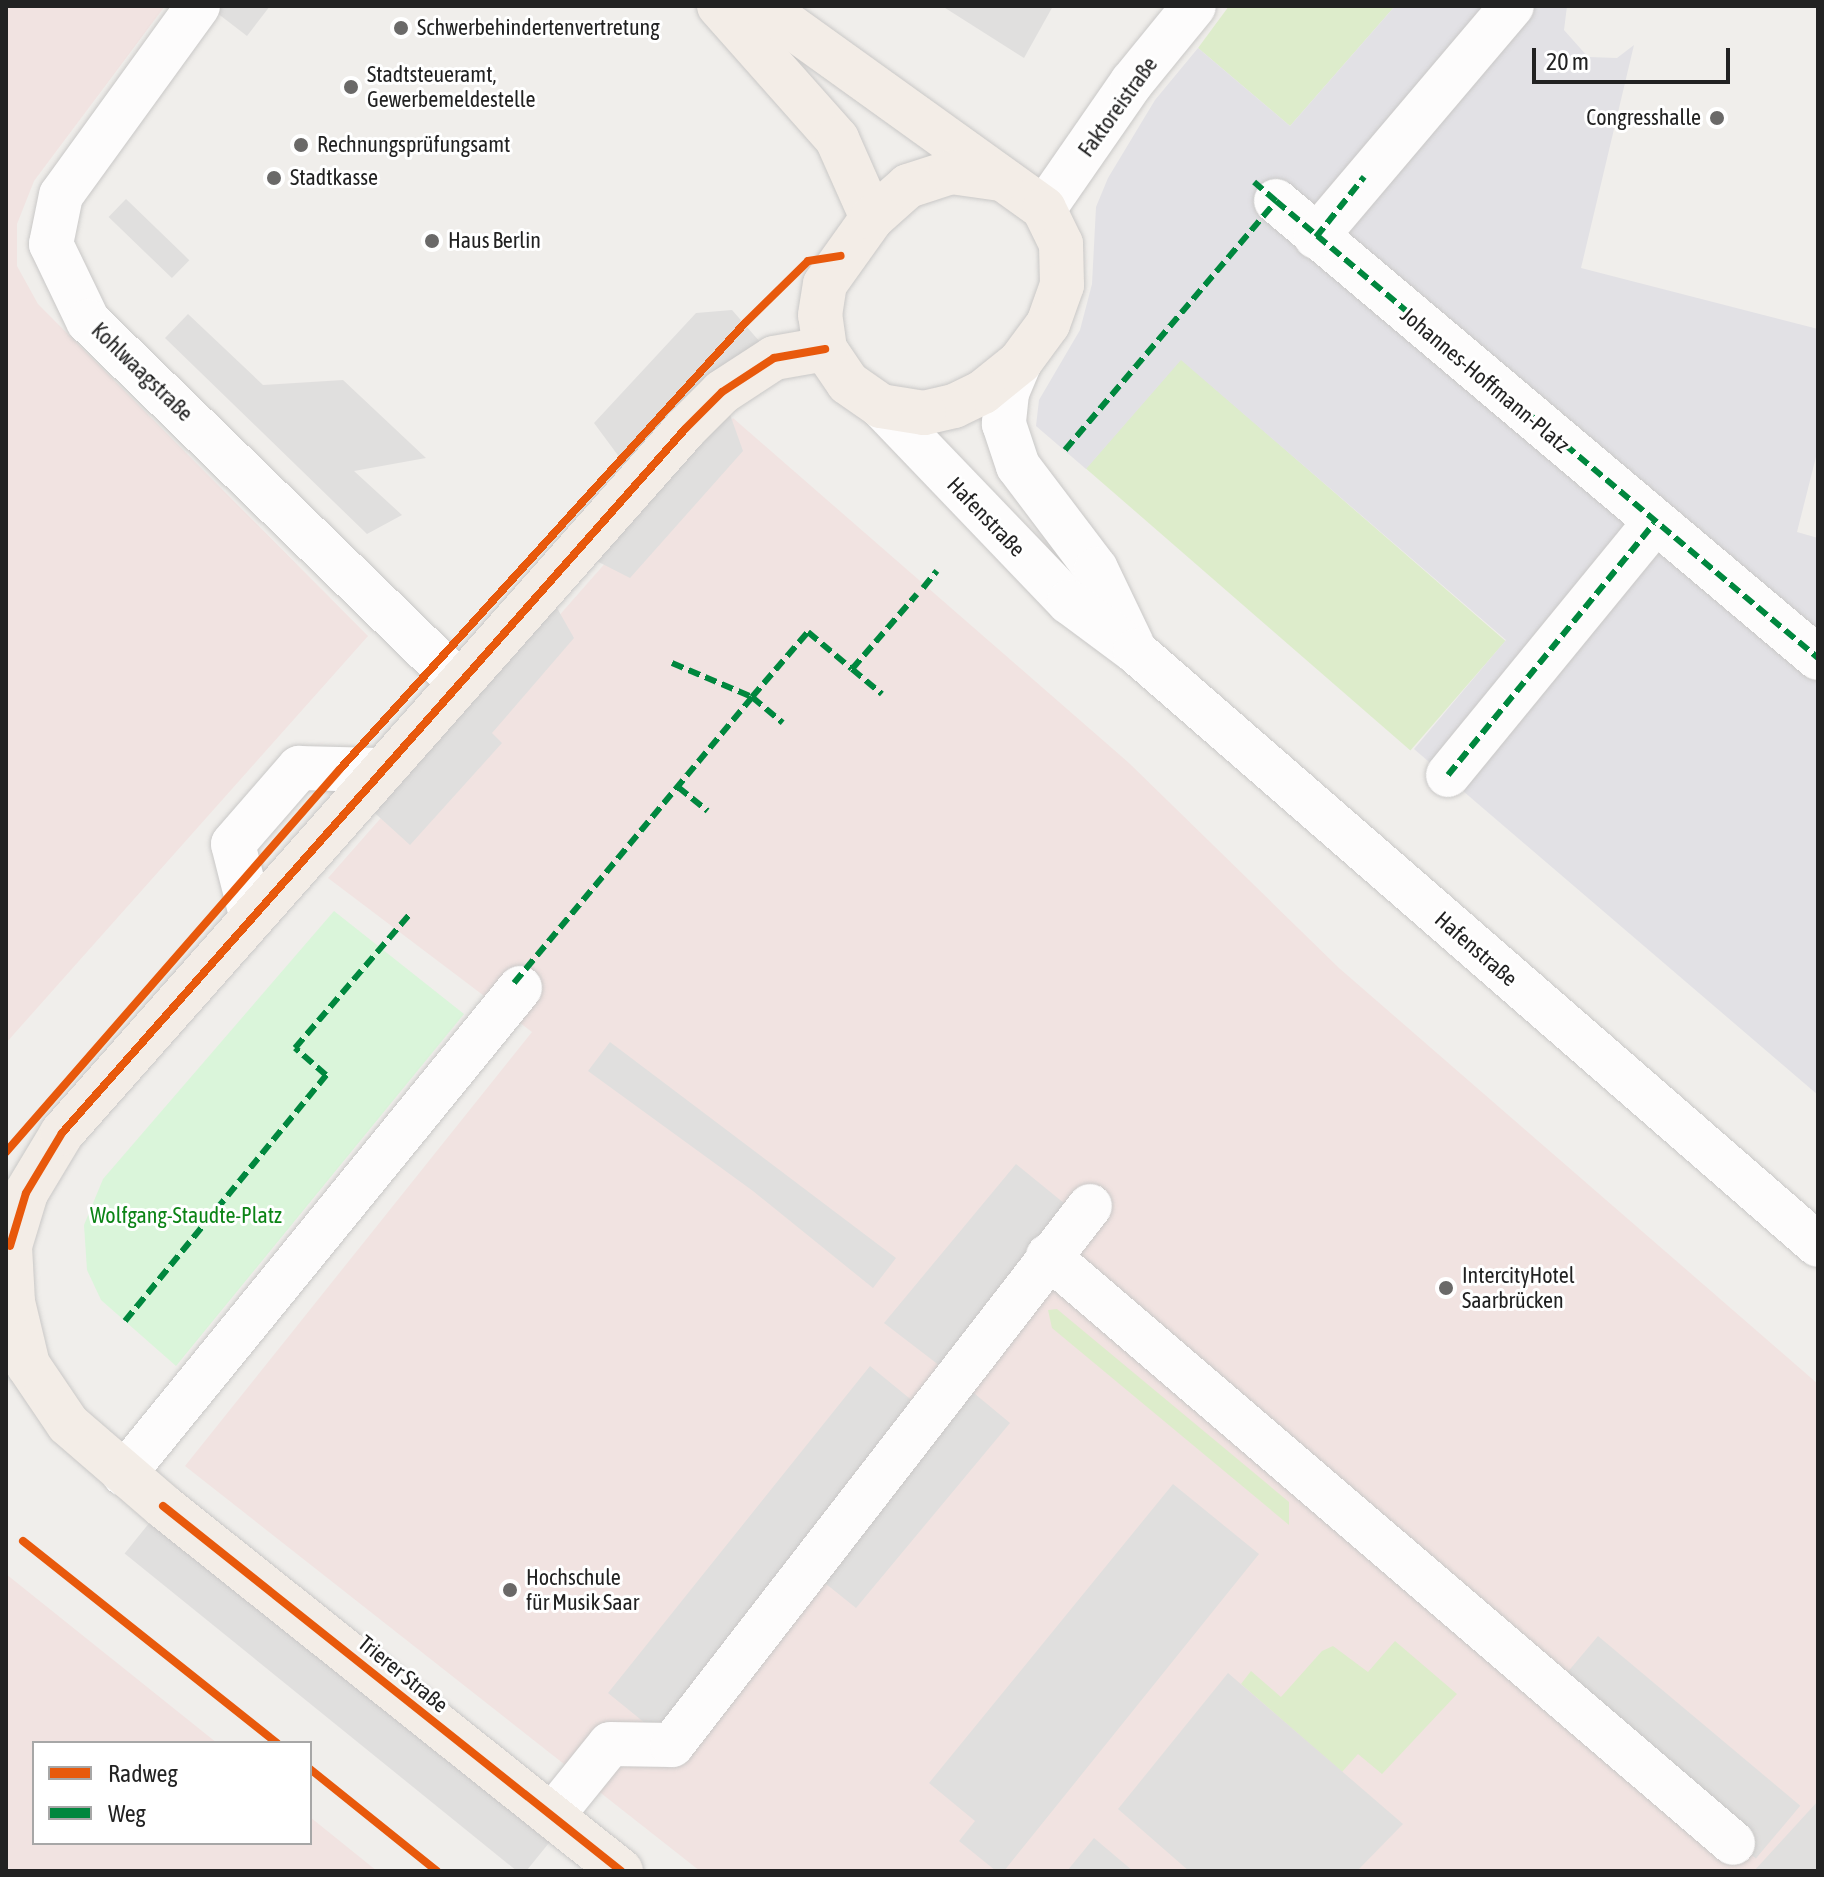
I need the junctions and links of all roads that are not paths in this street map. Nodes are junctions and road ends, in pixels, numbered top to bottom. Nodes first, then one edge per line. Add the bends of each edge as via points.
1 (198, 6) edge
2 (719, 6) edge
3 (762, 6) edge
4 (1194, 6) edge
5 (1512, 6) edge
6 (1001, 179) junction
7 (1276, 201) dead end
8 (1044, 209) junction
9 (872, 218) junction
10 (1316, 237) junction
11 (825, 349) junction
12 (1020, 362) junction
13 (881, 406) junction
14 (1654, 523) junction
15 (1135, 651) junction
16 (1818, 658) edge
17 (458, 681) junction
18 (378, 770) junction
19 (1448, 775) dead end
20 (251, 915) junction
21 (520, 988) dead end
22 (1090, 1206) dead end
23 (8, 1245) edge
24 (1818, 1245) edge
25 (1048, 1256) junction
26 (124, 1474) junction
27 (552, 1816) junction
28 (1733, 1843) dead end
29 (621, 1871) edge

1 - 17 street, Kohlwaagstraße via 61,195 51,244 88,321
2 - 9 main road via 837,139
3 - 6 main road
4 - 8 street, Faktoreistraße via 1132,82
5 - 10 street
6 - 8 main road
6 - 9 main road via 951,172 908,186
7 - 10 street, Johannes-Hoffmann-Platz
8 - 12 main road via 1061,244 1062,285 1048,324
9 - 11 main road via 825,284 820,315
10 - 14 street, Johannes-Hoffmann-Platz
11 - 13 main road via 848,383
11 - 17 main road via 774,358 722,392
12 - 13 main road via 983,392 954,406 924,413
12 - 15 street, Hafenstraße via 1007,393 1004,424 1018,466 1096,569
13 - 15 street, Hafenstraße via 1069,602
14 - 16 street, Johannes-Hoffmann-Platz
14 - 19 street
15 - 24 street, Hafenstraße
17 - 18 main road
18 - 20 main road
18 - 20 street via 299,768 280,789 233,844
20 - 23 main road via 62,1133 26,1193
21 - 26 street
22 - 25 street
23 - 26 main road, Trierer Straße via 13,1302 28,1365 68,1424
25 - 27 street via 931,1416 672,1745 610,1744
25 - 28 street
26 - 27 main road, Trierer Straße
27 - 29 main road, Trierer Straße

